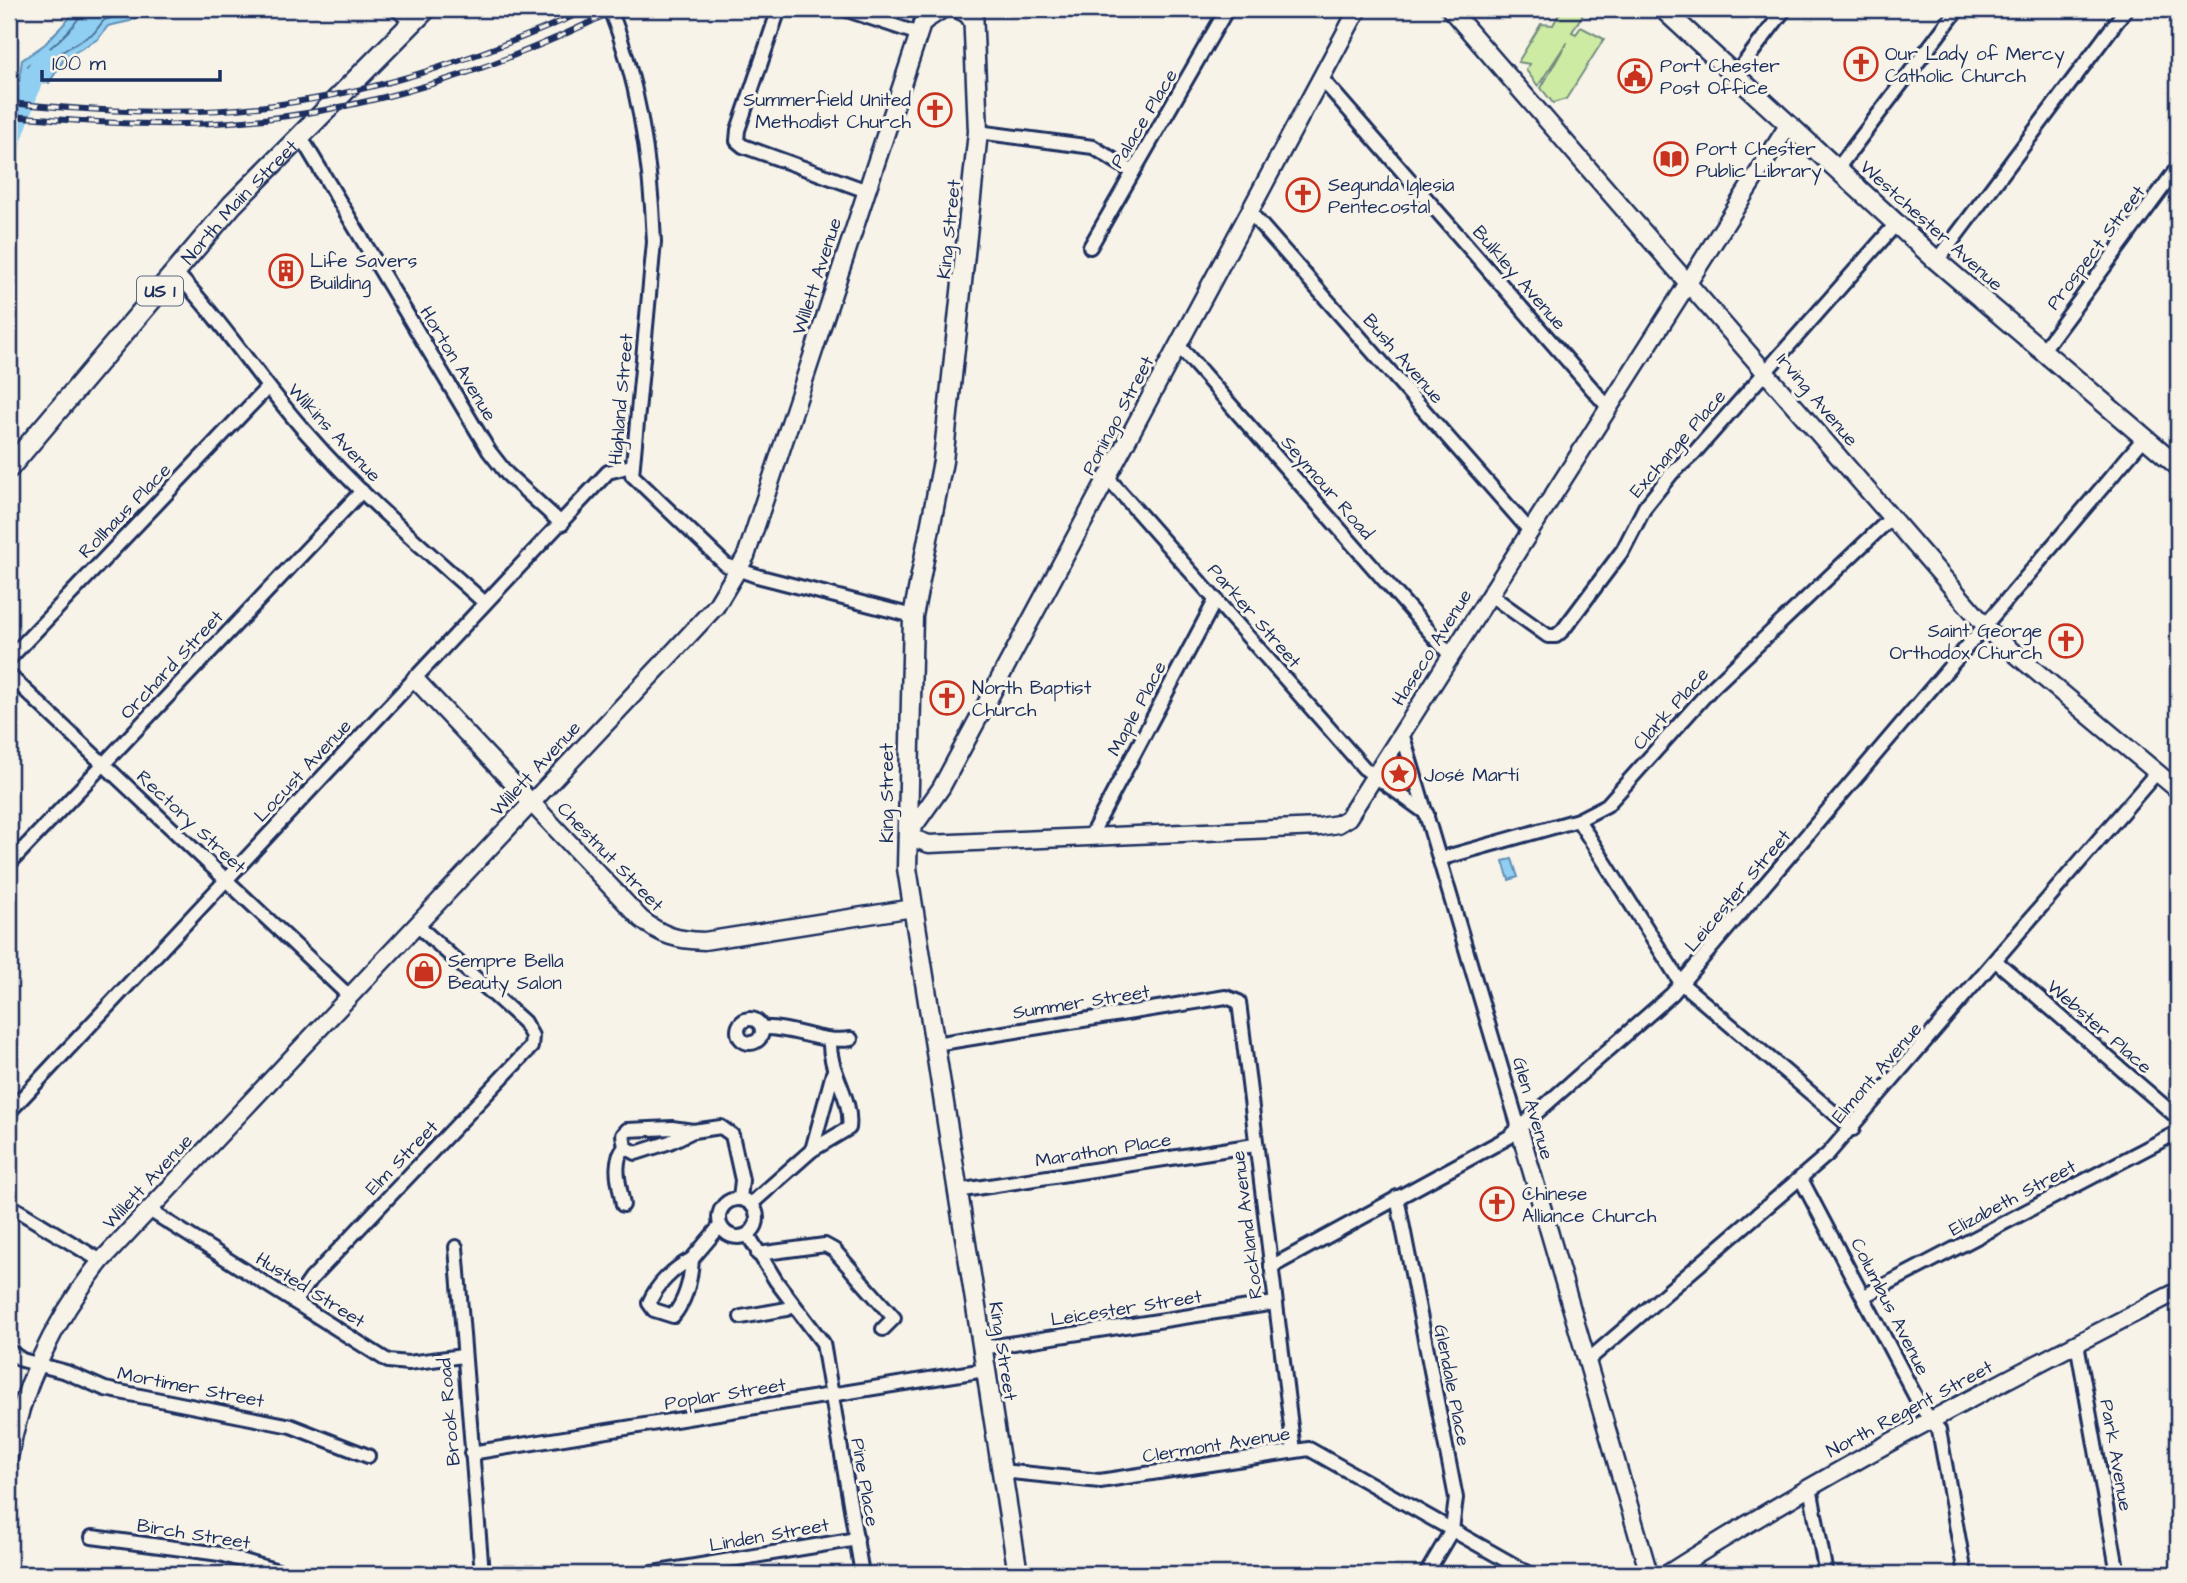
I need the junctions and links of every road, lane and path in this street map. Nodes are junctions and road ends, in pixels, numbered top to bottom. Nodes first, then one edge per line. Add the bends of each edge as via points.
1 (611, 9) edge
2 (779, 9) edge
3 (844, 9) edge
4 (943, 9) edge
5 (957, 9) edge
6 (1227, 9) edge
7 (1357, 9) edge
8 (1450, 9) edge
9 (1663, 9) edge
10 (1785, 9) edge
11 (1958, 9) edge
12 (2126, 9) edge
13 (412, 13) edge
14 (973, 16) edge
15 (923, 22) edge
16 (1735, 75) junction
17 (1321, 78) junction
18 (1788, 124) junction
19 (978, 132) junction
20 (299, 134) junction
21 (2178, 167) edge
22 (1837, 169) junction
23 (1133, 172) junction
24 (867, 191) junction
25 (1249, 211) junction
26 (1896, 224) junction
27 (1090, 247) dead end
28 (1937, 261) junction
29 (175, 272) junction
30 (1689, 282) junction
31 (1178, 345) junction
32 (2043, 350) junction
33 (1765, 370) junction
34 (267, 388) junction
35 (1608, 407) junction
36 (2145, 437) junction
37 (2178, 466) edge
38 (631, 467) junction
39 (9, 468) edge
40 (1107, 477) junction
41 (362, 491) junction
42 (1892, 517) junction
43 (562, 524) junction
44 (1530, 531) junction
45 (739, 570) junction
46 (1489, 594) junction
47 (1216, 599) junction
48 (484, 603) junction
49 (913, 616) junction
50 (1987, 627) junction
51 (1450, 655) junction
52 (9, 659) edge
53 (9, 675) edge
54 (415, 679) junction
55 (1402, 733) junction
56 (103, 763) junction
57 (2157, 772) junction
58 (1374, 776) junction
59 (2178, 790) edge
60 (531, 803) junction
61 (1427, 814) junction
62 (1578, 820) junction
63 (1091, 835) junction
64 (907, 836) junction
65 (1439, 859) junction
66 (10, 861) edge
67 (227, 878) junction
68 (913, 908) junction
69 (417, 925) junction
70 (1997, 962) junction
71 (1681, 983) junction
72 (349, 996) junction
73 (1233, 998) joint
74 (762, 1028) dead end
75 (850, 1039) dead end
76 (830, 1041) junction
77 (935, 1044) junction
78 (833, 1073) junction
79 (9, 1112) edge
80 (2178, 1118) edge
81 (1519, 1128) junction
82 (1853, 1129) junction
83 (693, 1131) junction
84 (2178, 1132) edge
85 (1255, 1145) junction
86 (625, 1147) junction
87 (812, 1150) junction
88 (1801, 1179) junction
89 (957, 1191) junction
90 (1397, 1197) junction
91 (745, 1202) junction
92 (9, 1205) edge
93 (623, 1205) dead end
94 (149, 1210) junction
95 (720, 1226) junction
96 (748, 1235) junction
97 (456, 1247) dead end
98 (758, 1254) junction
99 (692, 1259) dead end
100 (101, 1261) junction
101 (1271, 1267) junction
102 (2178, 1291) edge
103 (1864, 1296) junction
104 (295, 1302) junction
105 (1275, 1303) junction
106 (793, 1305) junction
107 (741, 1317) dead end
108 (883, 1329) dead end
109 (2077, 1343) junction
110 (982, 1348) junction
111 (9, 1351) edge
112 (463, 1356) junction
113 (1587, 1361) junction
114 (38, 1364) junction
115 (985, 1370) junction
116 (832, 1397) junction
117 (1932, 1420) junction
118 (1294, 1451) junction
119 (471, 1453) junction
120 (368, 1456) dead end
121 (9, 1458) edge
122 (1002, 1471) junction
123 (1810, 1486) junction
124 (1452, 1530) junction
125 (92, 1537) dead end
126 (857, 1539) junction
127 (288, 1574) edge
128 (482, 1574) edge
129 (647, 1574) edge
130 (862, 1574) edge
131 (1018, 1574) edge
132 (1426, 1574) edge
133 (1530, 1574) edge
134 (1649, 1574) edge
135 (1667, 1574) edge
136 (1826, 1574) edge
137 (1965, 1574) edge
138 (2118, 1574) edge

1 - 38 street, Highland Street via 633,74 653,215 653,256
2 - 24 street via 737,141
3 - 15 street
4 - 15 street
5 - 14 street
6 - 23 street, Palace Place
7 - 17 street, Poningo Street
8 - 30 street, Irving Avenue
9 - 16 main road, Westchester Avenue
10 - 16 street
11 - 22 street
12 - 28 street
13 - 20 main road, North Main Street / US 1
14 - 19 main road, King Street
15 - 24 street, Willett Avenue
16 - 18 main road, Westchester Avenue
17 - 25 street, Poningo Street
17 - 35 street, Bulkley Avenue
18 - 22 main road, Westchester Avenue
18 - 30 street, Haseco Avenue
19 - 23 street via 1093,147
19 - 49 main road, King Street via 943,461
20 - 29 main road, North Main Street / US 1
20 - 43 street, Horton Avenue via 489,451 507,474
21 - 32 street, Prospect Street
22 - 26 main road, Westchester Avenue
23 - 27 street, Palace Place
24 - 45 street, Willett Avenue
25 - 31 street, Poningo Street
25 - 44 street, Bush Avenue
26 - 28 main road, Westchester Avenue
26 - 33 street, Exchange Place
28 - 32 main road, Westchester Avenue
29 - 34 street, Wilkins Avenue via 203,301
29 - 39 main road, North Main Street / US 1
30 - 33 street, Irving Avenue
30 - 35 street, Haseco Avenue
31 - 40 street, Poningo Street
31 - 51 street, Seymour Road
32 - 36 main road, Westchester Avenue
33 - 42 street, Irving Avenue
33 - 46 street, Exchange Place via 1659,490 1612,566 1556,636 1548,636
34 - 41 street, Wilkins Avenue
34 - 52 street, Rollhaus Place
35 - 44 street, Haseco Avenue
36 - 37 main road, Westchester Avenue
36 - 50 street, Leicester Street
38 - 43 street, Locust Avenue via 608,472
38 - 45 street, Highland Street via 642,487 726,565
40 - 47 street, Parker Street
40 - 64 street, Poningo Street via 941,788
41 - 48 street, Wilkins Avenue
41 - 56 street, Orchard Street
42 - 50 street, Irving Avenue
42 - 62 street, Clark Place via 1710,691 1607,805
43 - 48 street, Locust Avenue
44 - 46 street, Haseco Avenue
45 - 49 street, Highland Street
45 - 60 street, Willett Avenue via 716,606
46 - 51 street, Haseco Avenue
47 - 58 street, Parker Street
47 - 63 street, Maple Place
48 - 54 street, Locust Avenue
49 - 64 main road, King Street
50 - 57 street, Irving Avenue
50 - 71 street, Leicester Street
51 - 55 street, Haseco Avenue
53 - 56 street, Rectory Street
54 - 60 street, Chestnut Street
54 - 67 street, Locust Avenue
55 - 58 street, Haseco Avenue
55 - 61 street, Glen Avenue
56 - 66 street, Orchard Street
56 - 67 street, Rectory Street
57 - 59 street, Irving Avenue
57 - 70 street, Elmont Avenue
58 - 61 street
58 - 63 street, Haseco Avenue via 1348,818 1338,824
60 - 68 street, Chestnut Street via 641,919 659,934 677,940 704,941
60 - 69 street, Willett Avenue
61 - 65 street, Glen Avenue
62 - 65 street, Clark Place
62 - 71 street
63 - 64 street, Haseco Avenue via 929,844
64 - 68 main road, King Street
65 - 81 street, Glen Avenue
67 - 72 street, Rectory Street
67 - 79 street, Locust Avenue
68 - 77 main road, King Street
69 - 72 street, Willett Avenue
69 - 104 street, Elm Street via 524,1023 532,1040 527,1053 311,1279
70 - 80 street, Webster Place
70 - 82 street, Elmont Avenue
71 - 81 street, Leicester Street
71 - 82 street
72 - 94 street, Willett Avenue
73 - 77 street, Summer Street
73 - 85 street, Rockland Avenue via 1242,1010
74 - 76 street
75 - 76 street
76 - 78 street
77 - 89 main road, King Street
78 - 87 street
78 - 87 street via 844,1090 849,1128
81 - 90 street, Leicester Street
81 - 113 street, Glen Avenue
82 - 88 street, Elmont Avenue
83 - 86 street via 636,1153
83 - 86 street via 633,1129 623,1135
83 - 91 street via 721,1127 732,1135
84 - 103 street, Elizabeth Street
85 - 89 street, Marathon Place
85 - 101 street, Rockland Avenue
86 - 93 street via 617,1155
87 - 91 street
88 - 103 street, Columbus Avenue
88 - 113 street, Elmont Avenue
89 - 110 main road, King Street
90 - 101 street, Leicester Street
90 - 124 street, Glendale Place via 1456,1498
91 - 95 street via 728,1202 722,1208
91 - 96 street via 756,1211 757,1223
92 - 100 street
94 - 100 street, Willett Avenue
94 - 104 street, Husted Street
95 - 96 street via 734,1237
95 - 99 street
96 - 98 street, Pine Place
97 - 112 street, Brook Road
98 - 106 street, Pine Place
98 - 108 street via 825,1245 834,1250 894,1318
100 - 114 street, Willett Avenue via 69,1304
101 - 105 street, Rockland Avenue
102 - 109 street, North Regent Street
103 - 117 street, Columbus Avenue
104 - 112 street, Husted Street via 388,1361
105 - 110 street, Leicester Street
105 - 118 street, Rockland Avenue
106 - 107 street
106 - 116 street, Pine Place via 823,1343
109 - 117 street, North Regent Street
109 - 138 street, Park Avenue
110 - 115 main road, King Street
111 - 114 street, Mortimer Street
112 - 119 street, Brook Road
113 - 134 street, Glen Avenue
114 - 120 street, Mortimer Street via 105,1389 291,1426
114 - 121 street, Willett Avenue via 21,1407
115 - 116 street, Poplar Street
115 - 122 main road, King Street
116 - 119 street, Poplar Street
116 - 126 street, Pine Place
117 - 123 street, North Regent Street
117 - 137 street, Columbus Avenue via 1939,1430
118 - 122 street, Clermont Avenue via 1100,1481
118 - 124 street, Clermont Avenue via 1309,1449
119 - 128 street, Brook Road
122 - 131 main road, King Street
123 - 135 street, North Regent Street
123 - 136 street
124 - 132 street, Glendale Place
124 - 133 street, Clermont Avenue
125 - 127 street, Birch Street via 220,1554
126 - 129 street, Linden Street
126 - 130 street, Pine Place

